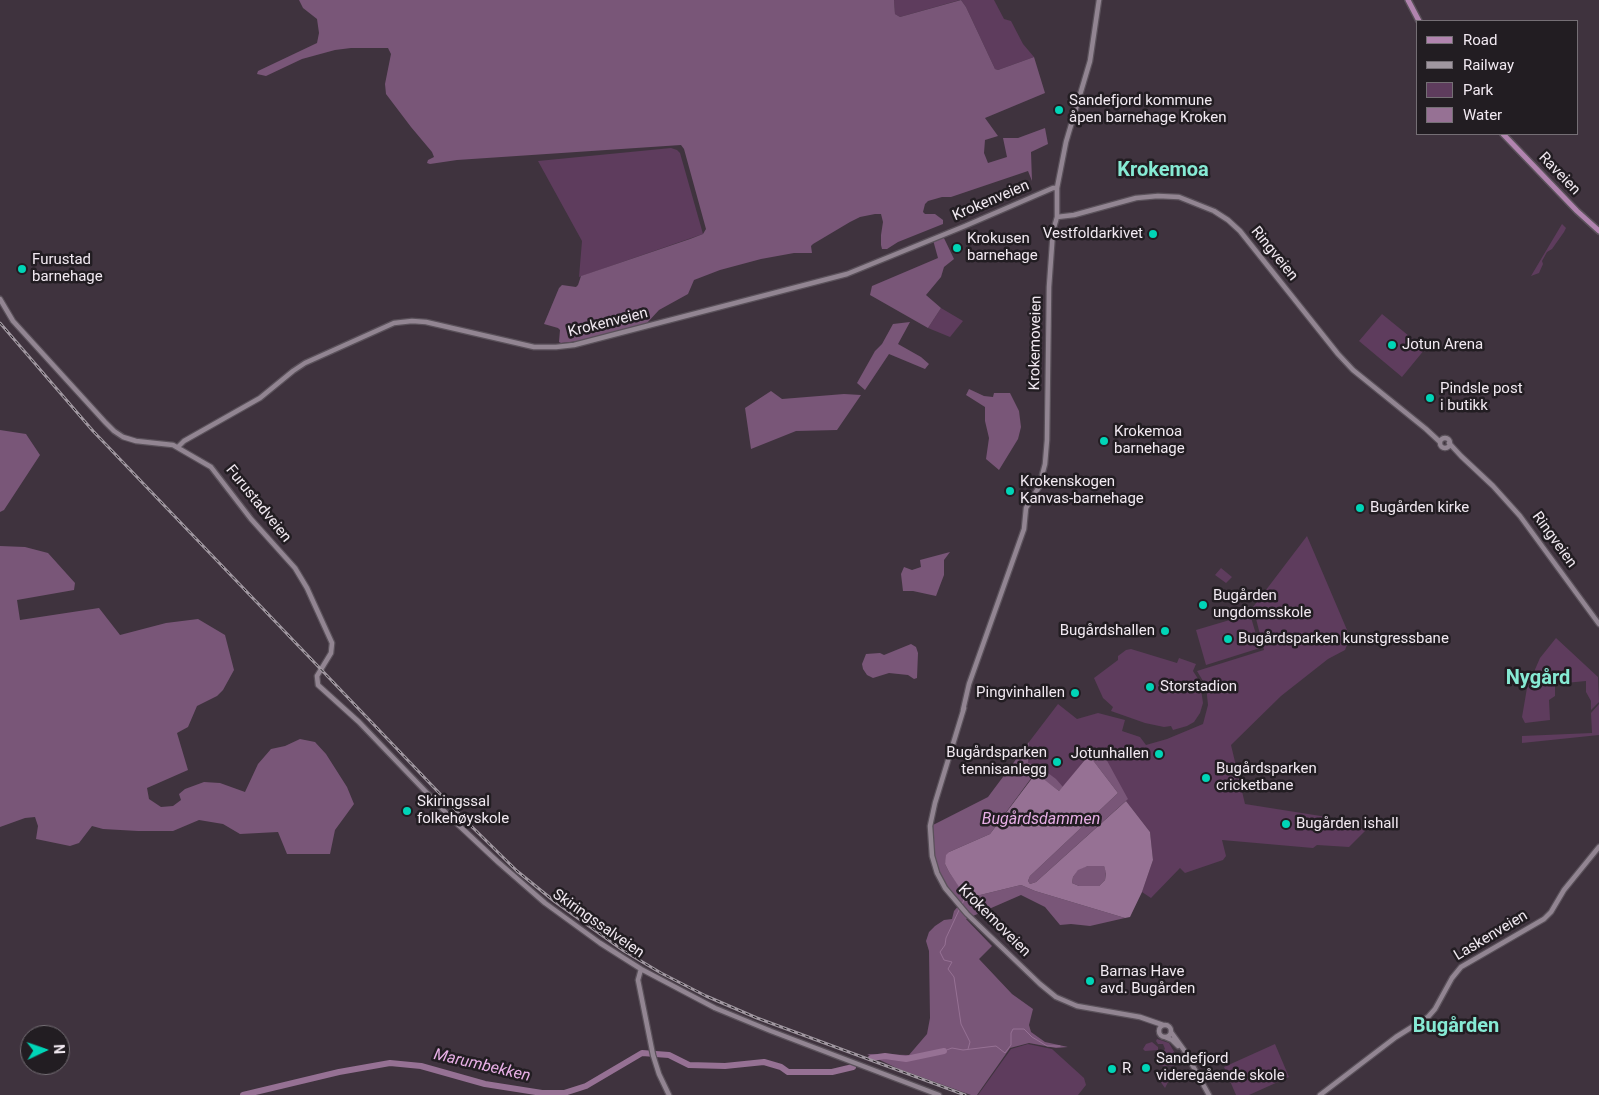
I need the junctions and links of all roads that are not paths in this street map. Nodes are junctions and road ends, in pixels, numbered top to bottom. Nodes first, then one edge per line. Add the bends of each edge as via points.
1 (1098, 0) edge
2 (1408, 0) edge
3 (1418, 20) edge
4 (1504, 135) edge
5 (1057, 188) junction
6 (1057, 217) junction
7 (1599, 231) edge
8 (0, 299) edge
9 (1426, 429) junction
10 (1444, 438) junction
11 (1440, 442) junction
12 (1449, 442) junction
13 (178, 447) junction
14 (1446, 448) junction
15 (1461, 456) junction
16 (1599, 624) edge
17 (320, 672) joint
18 (1599, 847) edge
19 (640, 969) junction
20 (1140, 1017) junction
21 (1163, 1025) junction
22 (1159, 1032) junction
23 (1171, 1032) junction
24 (1165, 1037) junction
25 (669, 1095) edge
26 (939, 1095) edge
27 (1207, 1095) edge
28 (1320, 1095) edge

1 - 5 main road, Krokemoveien via 1090,61 1066,142
2 - 3 main road
4 - 7 main road, Raveien
5 - 6 main road, Krokemoveien
5 - 13 main road, Krokenveien via 847,274 574,345 534,347 426,322 394,323 305,363 260,398
6 - 9 main road, Ringveien via 1153,196 1179,197 1210,208 1240,231 1342,358
6 - 20 main road, Krokemoveien via 1049,287 1045,464 1039,487 1026,508 1024,529 995,608 935,803 930,826 932,856 944,888 967,914 1056,997 1078,1006
8 - 13 main road, Furustadveien via 13,321 114,431 136,441
9 - 10 main road, Ringveien
9 - 11 main road, Ringveien
10 - 11 main road
10 - 12 main road
11 - 14 main road
12 - 14 main road
12 - 15 main road, Ringveien
13 - 17 main road, Furustadveien via 211,467 261,532 295,568 332,643 331,653
14 - 15 main road, Ringveien
15 - 16 main road, Ringveien via 1517,512
17 - 19 main road, Skiringssalveien via 317,682 321,688 359,722 491,856 568,921
18 - 28 main road, Laskenveien via 1544,919 1462,967 1428,1017 1389,1041
19 - 25 main road via 638,980 652,1053
19 - 26 main road, Skiringssalveien via 740,1019
20 - 21 main road, Krokemoveien
20 - 22 main road, Krokemoveien
21 - 22 main road
21 - 23 main road, Krokemoveien via 1170,1026
22 - 24 main road, Krokemoveien
23 - 24 main road
23 - 27 main road, Krokemoveien
24 - 27 main road, Krokemoveien via 1178,1047

